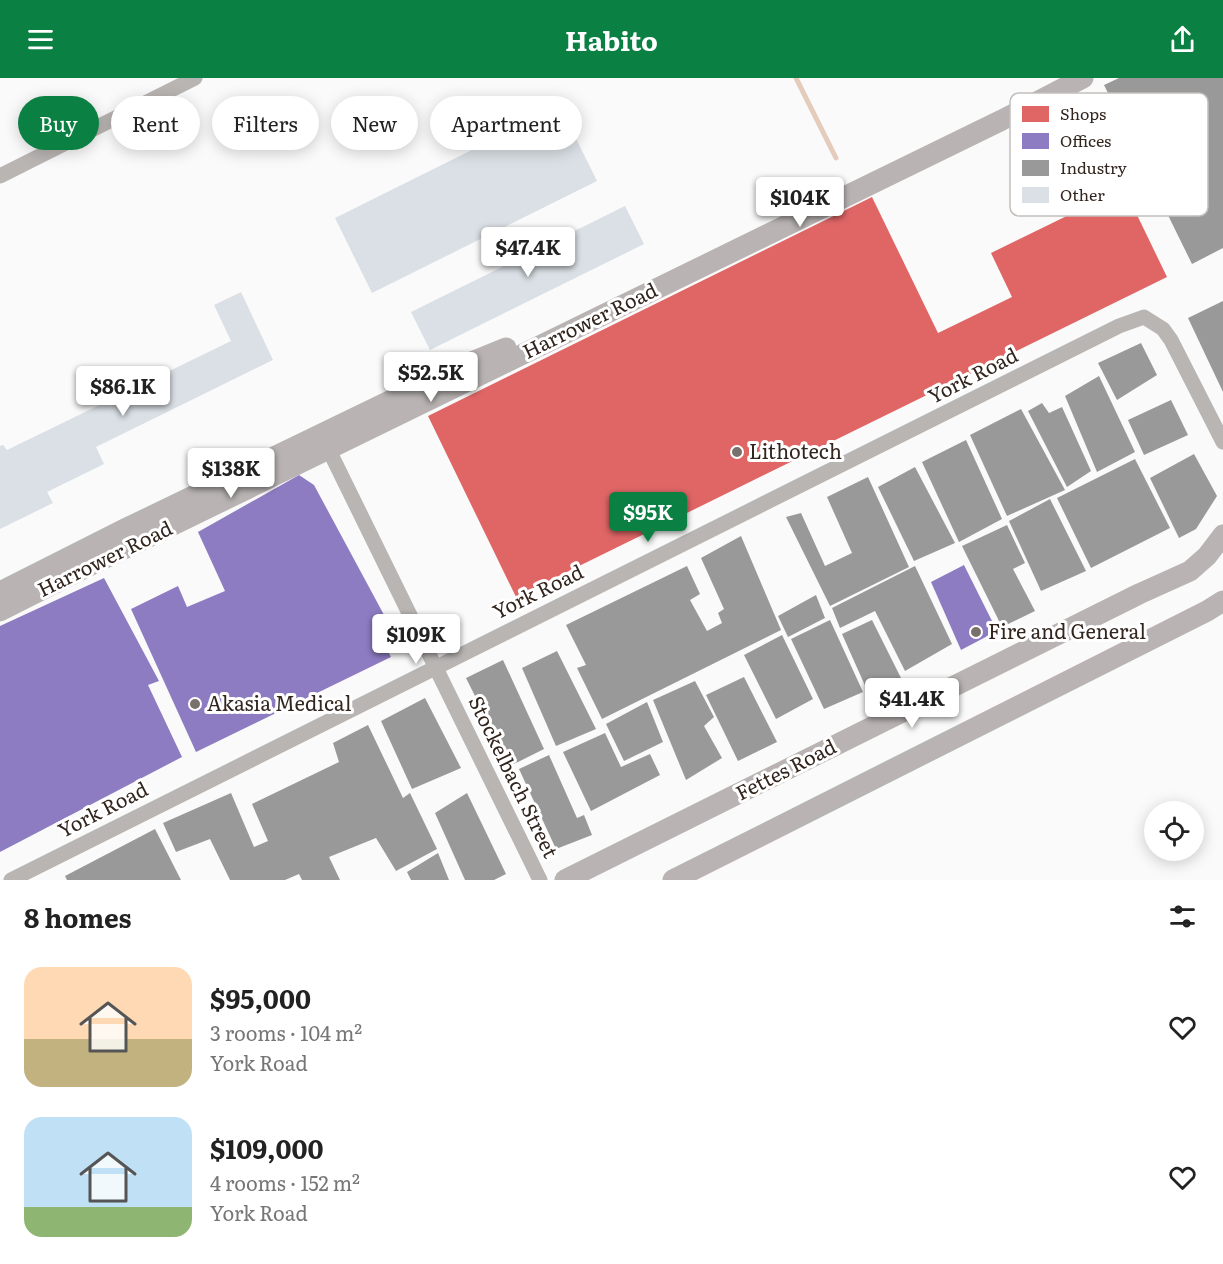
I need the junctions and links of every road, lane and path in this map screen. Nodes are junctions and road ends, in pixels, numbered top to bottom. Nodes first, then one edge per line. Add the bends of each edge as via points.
1 (195, 78) edge
2 (1053, 78) edge
3 (1083, 78) edge
4 (1024, 93) edge
5 (1054, 93) edge
6 (1010, 101) edge
7 (1010, 116) edge
8 (0, 176) edge
9 (325, 442) junction
10 (1223, 442) edge
11 (1223, 535) edge
12 (0, 592) edge
13 (1223, 601) edge
14 (0, 611) edge
15 (1223, 613) edge
16 (1162, 633) junction
17 (436, 667) junction
18 (11, 880) edge
19 (540, 880) edge
20 (565, 880) edge
21 (673, 880) edge

1 - 8 street
2 - 4 main road, Harrower Road
3 - 5 main road, Harrower Road
6 - 9 main road, Harrower Road via 599,306 462,366
7 - 9 main road, Harrower Road
9 - 12 main road, Harrower Road via 125,529
9 - 14 main road, Harrower Road
9 - 17 street, Stockelbach Street
10 - 17 street, York Road via 1171,340 1163,329 1144,317 1119,326
11 - 20 main road, Fettes Road via 1198,566 1181,577 1139,594
13 - 16 main road
15 - 16 main road via 1183,632
16 - 21 main road
17 - 18 street, York Road
17 - 19 street, Stockelbach Street

